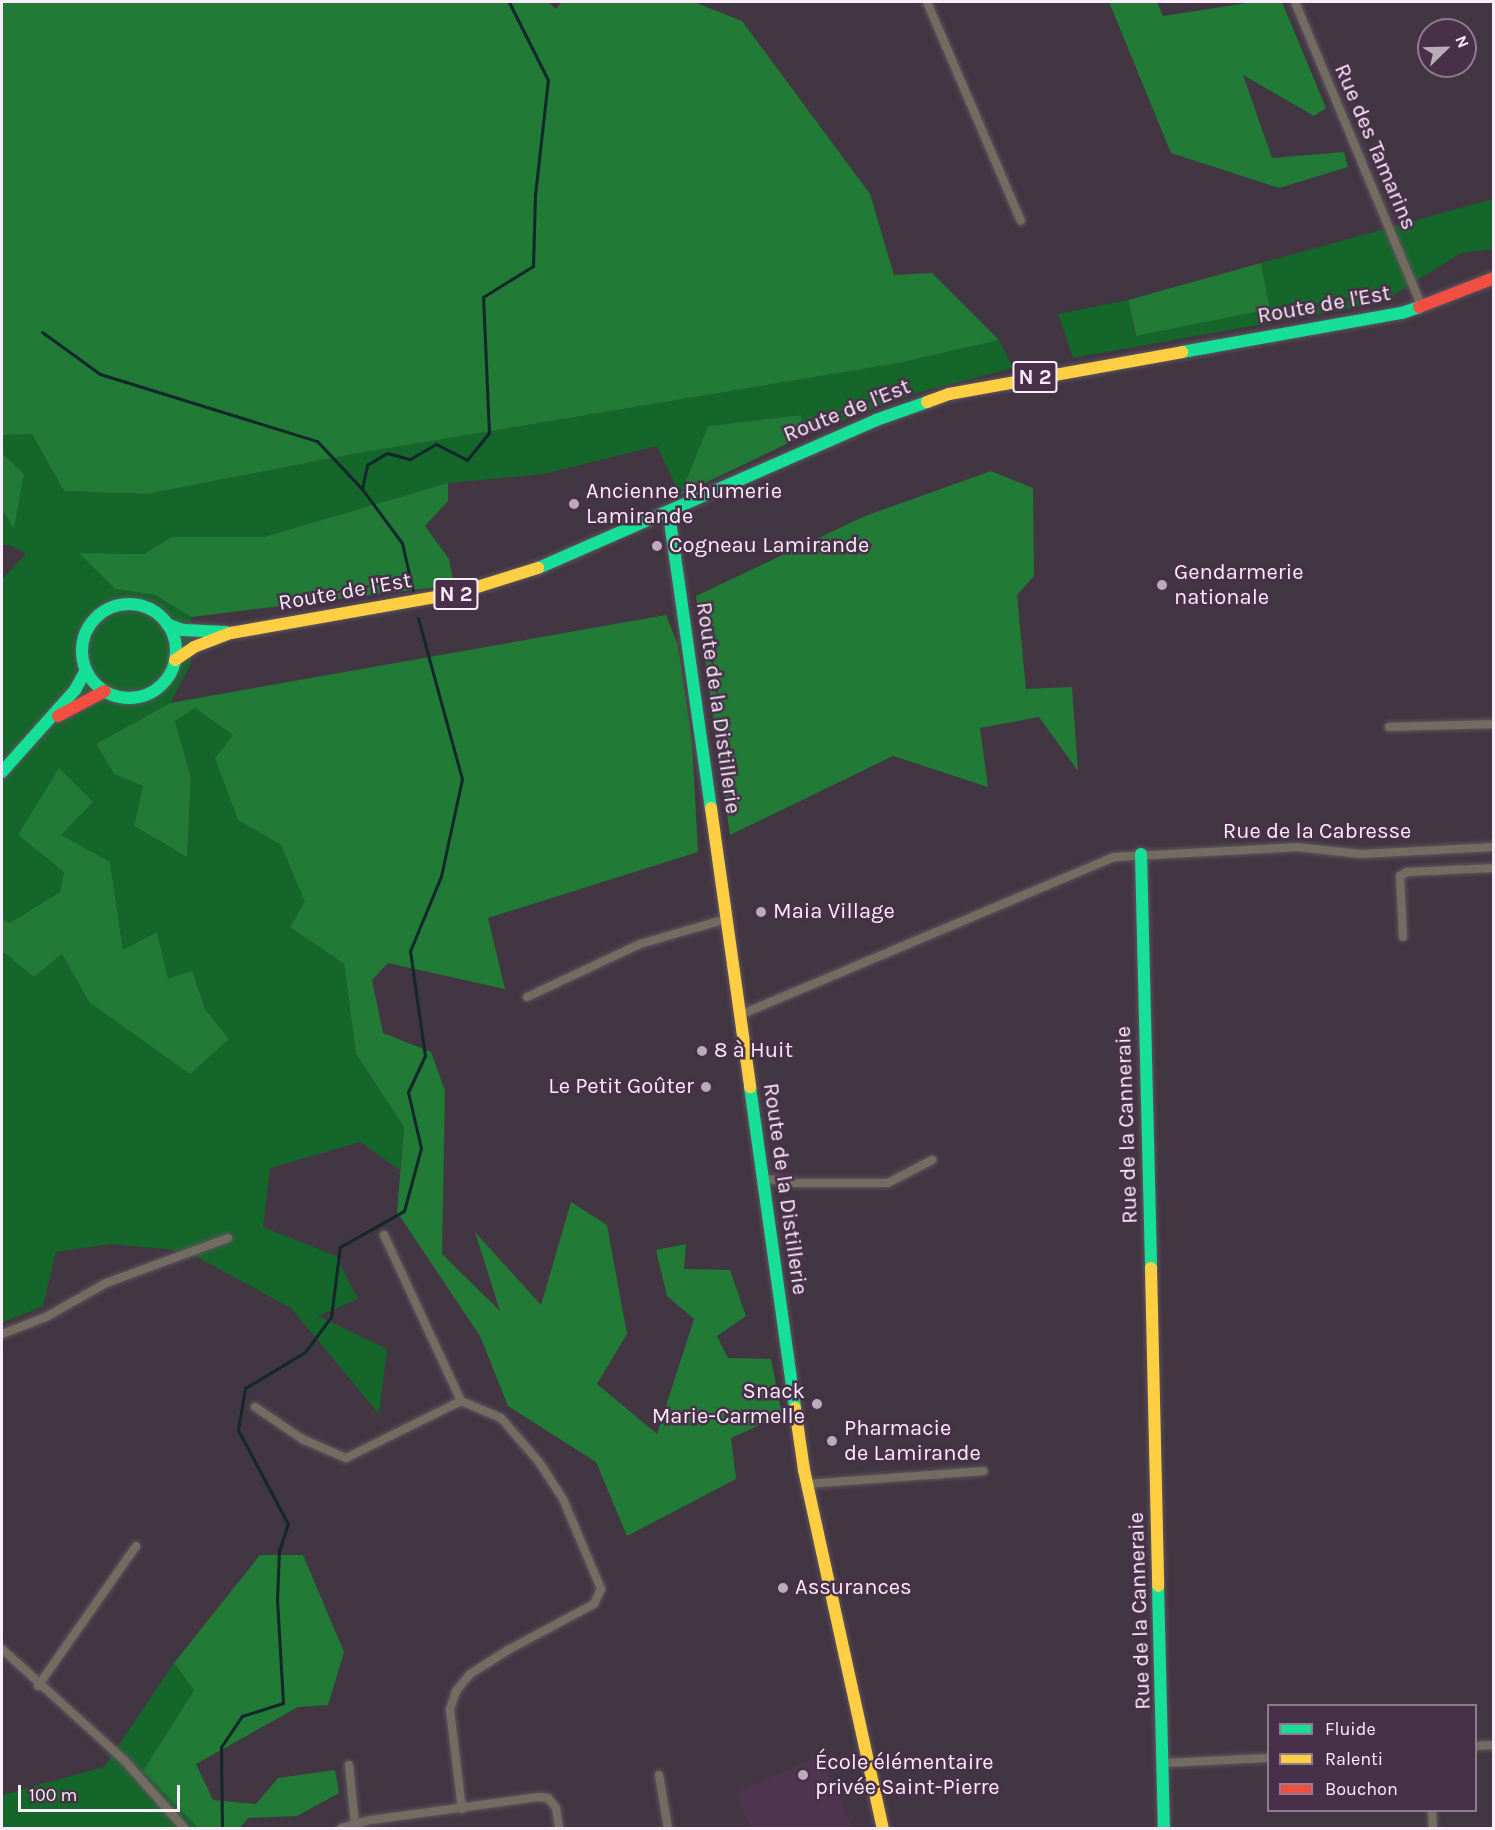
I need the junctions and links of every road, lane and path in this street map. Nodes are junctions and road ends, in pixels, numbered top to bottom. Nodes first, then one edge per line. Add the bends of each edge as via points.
1 (927, 2) edge
2 (1295, 2) edge
3 (1021, 221) dead end
4 (1494, 278) edge
5 (1422, 307) junction
6 (669, 514) junction
7 (167, 624) junction
8 (231, 633) junction
9 (175, 660) junction
10 (86, 670) junction
11 (105, 691) junction
12 (46, 723) junction
13 (1494, 724) edge
14 (1389, 727) dead end
15 (2, 772) edge
16 (1494, 847) edge
17 (1141, 854) junction
18 (1494, 868) edge
19 (726, 919) junction
20 (1403, 937) dead end
21 (527, 997) dead end
22 (740, 1015) junction
23 (932, 1160) dead end
24 (761, 1178) junction
25 (384, 1235) dead end
26 (228, 1238) dead end
27 (2, 1334) edge
28 (461, 1401) junction
29 (255, 1407) dead end
30 (984, 1471) dead end
31 (807, 1485) junction
32 (136, 1546) dead end
33 (2, 1649) edge
34 (38, 1686) junction
35 (1494, 1745) edge
36 (1477, 1746) edge
37 (1267, 1758) edge
38 (1165, 1763) junction
39 (349, 1765) dead end
40 (659, 1775) dead end
41 (462, 1809) junction
42 (1432, 1812) edge
43 (356, 1824) junction
44 (184, 1828) edge
45 (341, 1828) edge
46 (559, 1828) edge
47 (668, 1828) edge
48 (883, 1828) edge
49 (1164, 1828) edge
50 (1433, 1828) edge

1 - 3 street
2 - 5 street, Rue des Tamarins
4 - 5 street, Route de l'Est / N 2
5 - 6 street, Route de l'Est / N 2 via 949,394 784,459
6 - 8 street, Route de l'Est / N 2 via 559,561 458,593
6 - 19 street, Route de la Distillerie
7 - 8 street, Route de l'Est / N 2 via 183,630
7 - 9 street via 176,647
7 - 10 street, N 2 via 138,604 115,606 102,612 86,633
8 - 9 street, Route de l'Est / N 2 via 194,647
9 - 11 street, N 2 via 164,683 142,696 116,696
10 - 11 street
10 - 12 street
11 - 12 street
12 - 15 street
13 - 14 street
16 - 17 street, Rue de la Cabresse via 1361,854 1296,847
17 - 22 street via 1089,866
17 - 38 street, Rue de la Canneraie
18 - 20 street via 1407,872 1400,876
19 - 21 street via 640,944
19 - 22 street, Route de la Distillerie
22 - 24 street, Route de la Distillerie
23 - 24 street via 888,1183 796,1183
24 - 31 street, Route de la Distillerie
25 - 28 street
26 - 27 street via 116,1279 46,1317
28 - 29 street via 346,1458 302,1439
28 - 41 street via 501,1418 539,1462 563,1499 601,1589 594,1604 508,1650 470,1674 456,1691 450,1710
30 - 31 street
31 - 48 street, Route de la Distillerie
32 - 34 street
33 - 34 street
34 - 44 street via 125,1761
35 - 36 street
37 - 38 street
38 - 49 street, Rue de la Canneraie
39 - 43 street
40 - 47 street
41 - 43 street
41 - 46 street via 548,1798 556,1808
42 - 50 street
43 - 45 street

